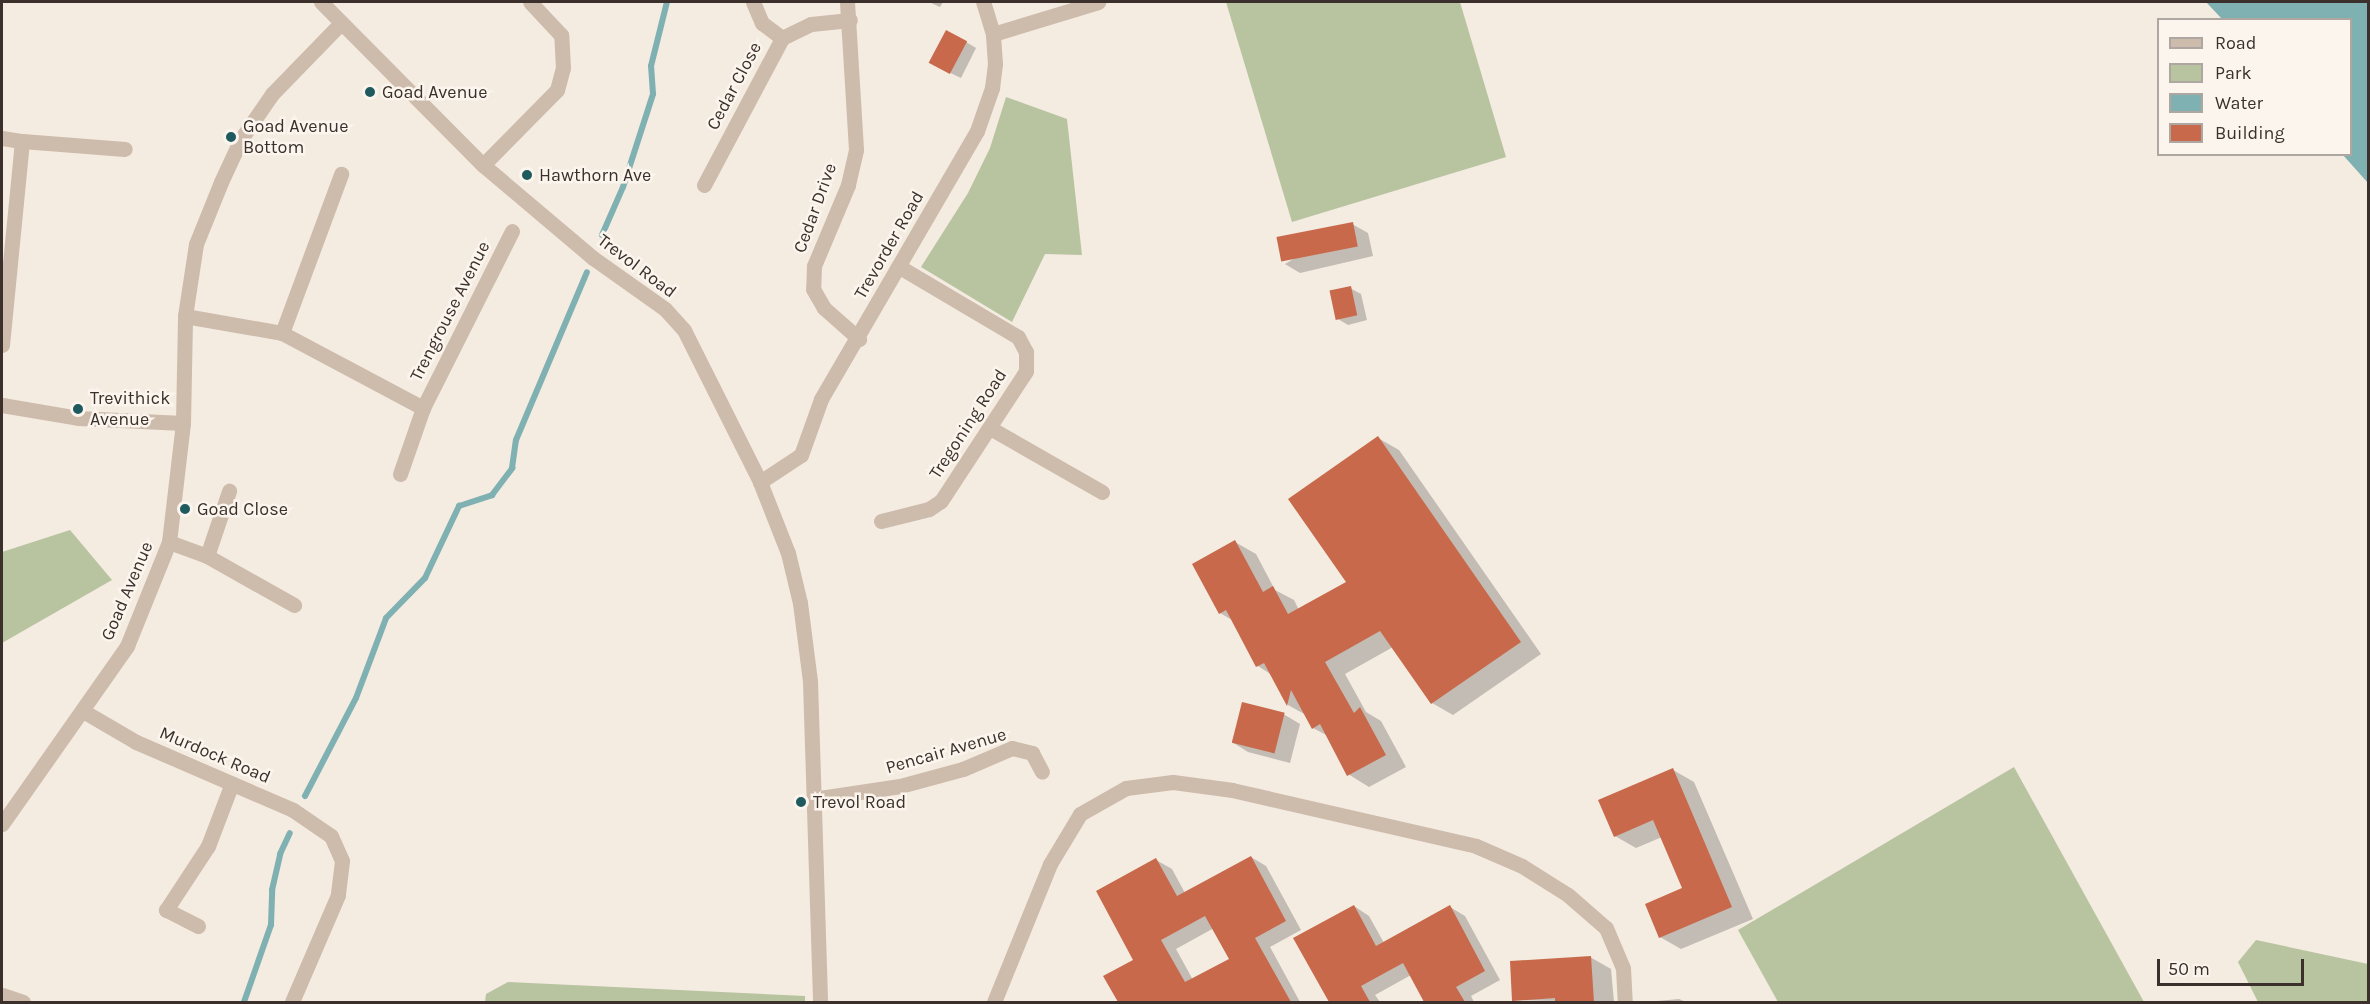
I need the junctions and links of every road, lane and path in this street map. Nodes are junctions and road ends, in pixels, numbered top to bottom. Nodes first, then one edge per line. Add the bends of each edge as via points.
1 (321, 2) edge
2 (530, 2) edge
3 (753, 2) edge
4 (847, 2) edge
5 (983, 2) edge
6 (1098, 2) edge
7 (849, 21) junction
8 (341, 23) junction
9 (993, 34) junction
10 (782, 38) junction
11 (2, 138) edge
12 (22, 141) junction
13 (125, 149) dead end
14 (483, 165) junction
15 (341, 174) dead end
16 (704, 185) dead end
17 (512, 231) dead end
18 (898, 266) junction
19 (185, 316) junction
20 (282, 333) junction
21 (859, 339) junction
22 (2, 345) edge
23 (2, 405) edge
24 (423, 408) junction
25 (183, 423) junction
26 (990, 428) junction
27 (400, 474) dead end
28 (760, 482) junction
29 (229, 491) dead end
30 (1101, 492) dead end
31 (881, 521) dead end
32 (169, 542) junction
33 (207, 556) junction
34 (294, 605) dead end
35 (83, 711) junction
36 (1042, 772) dead end
37 (232, 783) junction
38 (813, 799) junction
39 (2, 824) edge
40 (198, 926) dead end
41 (2, 995) edge
42 (23, 1002) edge
43 (292, 1002) edge
44 (820, 1002) edge
45 (994, 1002) edge
46 (1625, 1002) edge

1 - 8 street, Trevol Road
2 - 14 street via 561,35 563,68 557,90
3 - 10 street via 762,23
4 - 7 street, Cedar Drive
5 - 9 street, Trevorder Road
6 - 9 street
7 - 10 street, Cedar Close via 811,24
7 - 21 street, Cedar Drive via 856,150 848,185 814,266 813,289 824,308
8 - 14 street, Trevol Road
8 - 19 street, Goad Avenue via 288,77 242,139 196,244
9 - 18 street, Trevorder Road via 992,88 977,131
10 - 16 street, Cedar Close
11 - 12 street
12 - 13 street
12 - 22 street
14 - 28 street, Trevol Road via 593,258 665,309 684,330
15 - 20 street
17 - 24 street, Trengrouse Avenue
18 - 21 street, Trevorder Road
18 - 26 street, Tregoning Road via 1018,337 1026,352 1026,371
19 - 20 street, Trengrouse Avenue
19 - 25 street, Goad Avenue
20 - 24 street, Trengrouse Avenue
21 - 28 street, Trevorder Road via 821,399 801,455
23 - 25 street via 78,418
24 - 27 street, Trengrouse Avenue
25 - 32 street, Goad Avenue
26 - 30 street
26 - 31 street, Tregoning Road via 941,501 928,509
28 - 38 street, Trevol Road via 788,554 801,603 810,681
29 - 33 street
32 - 33 street
32 - 35 street, Goad Avenue via 127,646
33 - 34 street
35 - 37 street, Murdock Road via 135,742
35 - 39 street, Goad Avenue
36 - 38 street, Pencair Avenue via 1032,753 1012,748 963,769 900,786
37 - 40 street via 208,846 166,910
37 - 43 street, Murdock Road via 293,810 331,836 342,861 338,895
38 - 44 street, Trevol Road
41 - 42 street
45 - 46 street via 1050,864 1080,814 1126,788 1173,782 1232,790 1476,846 1522,866 1568,895 1606,928 1623,968

